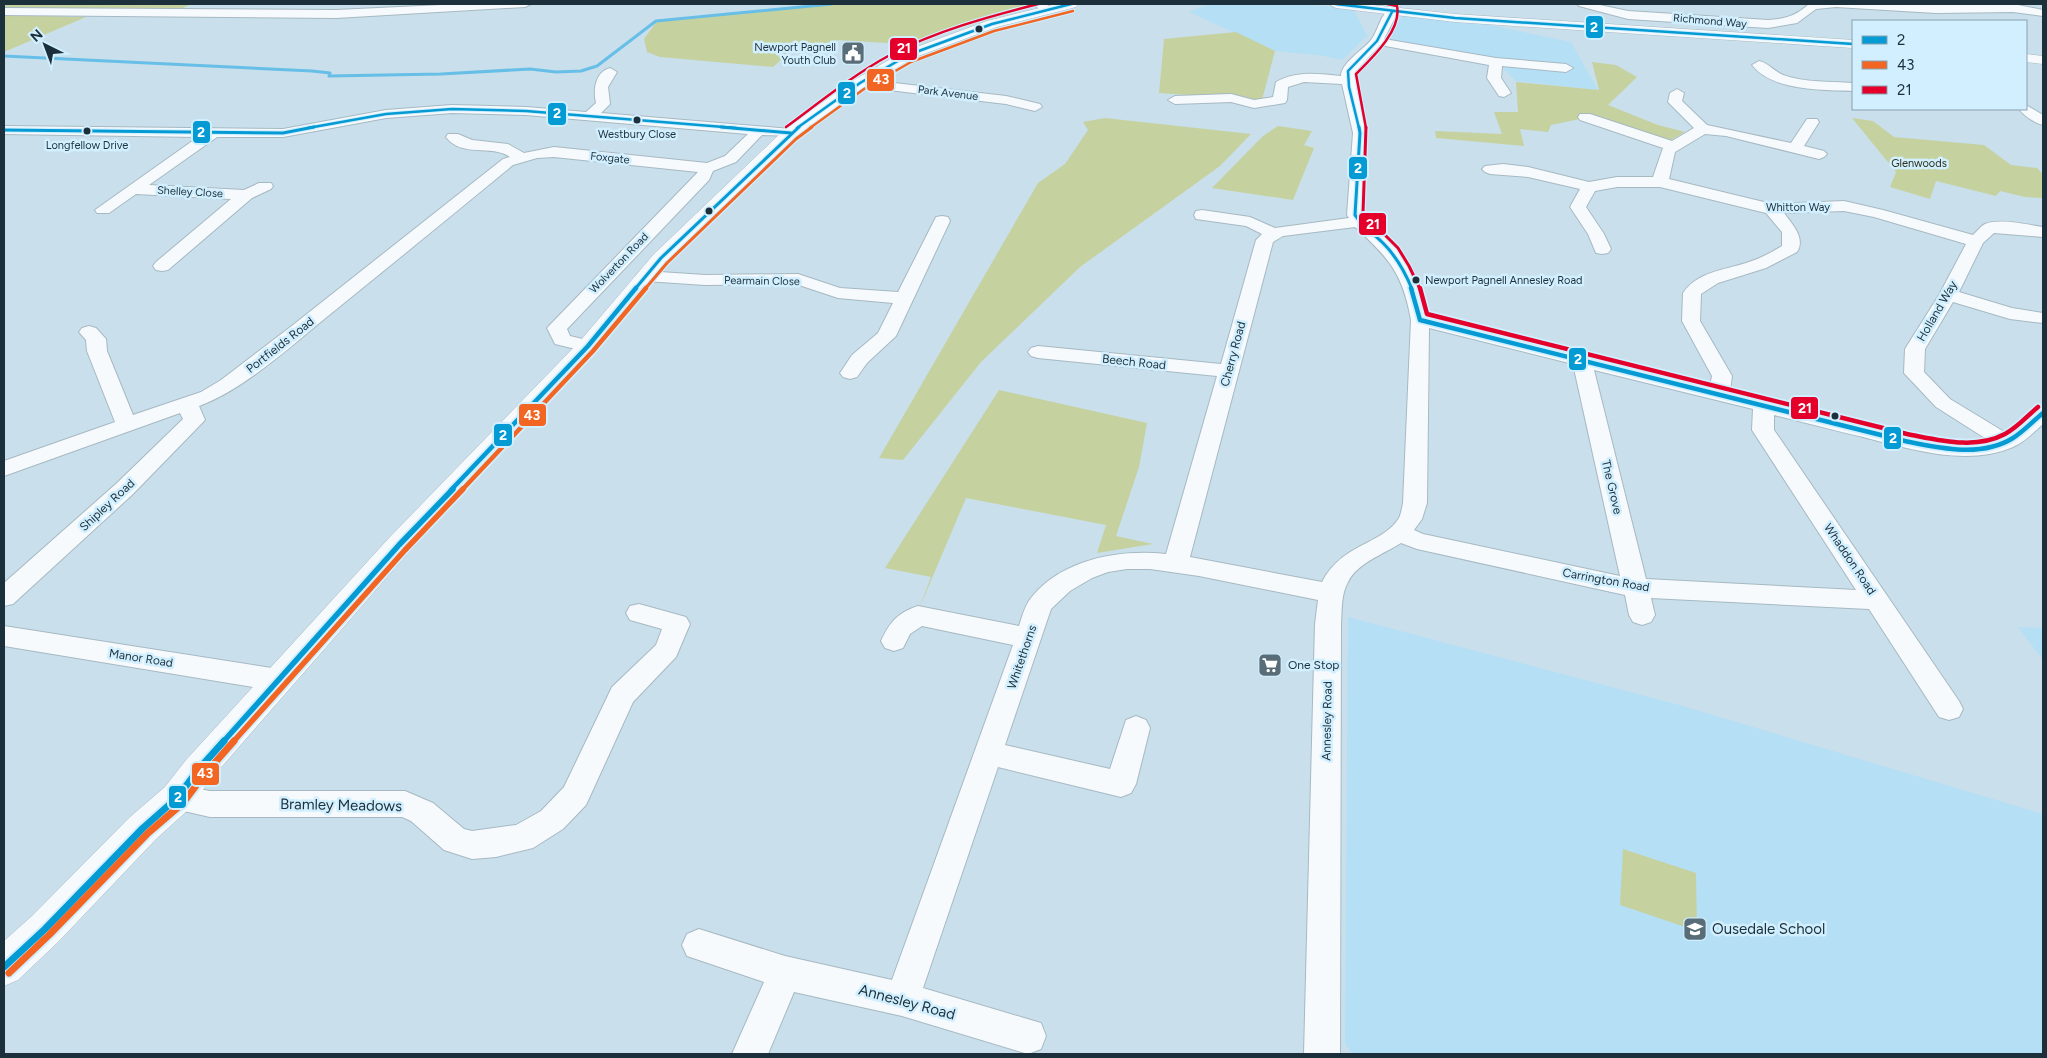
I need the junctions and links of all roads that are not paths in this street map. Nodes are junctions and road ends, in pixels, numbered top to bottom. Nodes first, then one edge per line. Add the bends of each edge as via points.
1 (525, 4) edge
2 (1071, 4) edge
3 (1336, 4) edge
4 (1583, 4) edge
5 (1666, 4) edge
6 (1832, 4) edge
7 (1840, 4) edge
8 (1042, 6) edge
9 (1936, 8) junction
10 (4, 12) edge
11 (1392, 12) junction
12 (2043, 13) edge
13 (1675, 18) junction
14 (1947, 20) edge
15 (1852, 44) edge
16 (1372, 46) junction
17 (2027, 58) edge
18 (2043, 60) edge
19 (1496, 62) junction
20 (1759, 65) dead end
21 (1566, 68) dead end
22 (610, 72) dead end
23 (1348, 80) junction
24 (860, 83) junction
25 (1852, 87) edge
26 (1504, 92) dead end
27 (1677, 93) dead end
28 (1174, 100) dead end
29 (1035, 107) dead end
30 (2027, 110) edge
31 (590, 116) junction
32 (1584, 117) dead end
33 (2043, 121) edge
34 (1812, 122) dead end
35 (1703, 129) junction
36 (4, 130) edge
37 (759, 130) junction
38 (213, 133) junction
39 (791, 133) junction
40 (453, 138) dead end
41 (1673, 146) junction
42 (1795, 148) junction
43 (1819, 154) dead end
44 (520, 157) junction
45 (707, 168) junction
46 (1490, 168) dead end
47 (1660, 182) junction
48 (265, 186) dead end
49 (1589, 188) junction
50 (134, 189) junction
51 (246, 195) junction
52 (1772, 209) junction
53 (103, 210) dead end
54 (1202, 215) dead end
55 (1358, 215) junction
56 (942, 221) dead end
57 (2043, 232) edge
58 (1273, 233) junction
59 (1976, 241) junction
60 (1602, 249) dead end
61 (162, 266) dead end
62 (645, 276) junction
63 (1948, 295) junction
64 (906, 298) junction
65 (2041, 318) dead end
66 (1420, 320) junction
67 (90, 332) dead end
68 (588, 346) junction
69 (1038, 352) dead end
70 (1582, 360) junction
71 (1229, 371) junction
72 (850, 373) dead end
73 (1719, 394) junction
74 (187, 404) junction
75 (1764, 405) junction
76 (2043, 413) edge
77 (127, 426) junction
78 (2006, 442) junction
79 (4, 469) edge
80 (1399, 533) junction
81 (1176, 562) junction
82 (1635, 588) junction
83 (1331, 593) junction
84 (4, 597) edge
85 (1877, 600) junction
86 (639, 613) dead end
87 (1642, 614) dead end
88 (4, 636) edge
89 (1028, 638) junction
90 (894, 640) dead end
91 (278, 680) junction
92 (1949, 709) dead end
93 (1136, 728) dead end
94 (988, 753) junction
95 (177, 798) junction
96 (699, 945) dead end
97 (5, 965) edge
98 (785, 973) junction
99 (902, 999) junction
100 (1028, 1036) dead end
101 (750, 1054) edge
102 (1322, 1054) edge

1 - 10 street via 336,14
2 - 8 street
3 - 11 street
4 - 13 street, Richmond Way via 1628,15
5 - 13 street
6 - 13 street, Richmond Way via 1813,6 1804,16 1790,22 1743,24
7 - 9 street
8 - 24 street via 908,54
9 - 12 street via 2013,8
9 - 14 street
11 - 15 street
11 - 16 street
16 - 19 street
16 - 23 street via 1348,71
17 - 18 street
19 - 21 street
19 - 26 street via 1494,78
20 - 25 street via 1764,72 1796,82
22 - 31 street via 599,88 603,104
23 - 28 street via 1299,78 1286,81 1281,85 1280,100 1270,103 1254,104 1231,98
23 - 55 street via 1360,122
24 - 29 street, Park Avenue via 1018,102
24 - 39 street
27 - 35 street via 1675,102
30 - 33 street
31 - 37 street
31 - 38 street via 452,109 386,114 283,133
32 - 41 street
34 - 42 street
35 - 41 street
35 - 42 street
36 - 38 street
37 - 39 street
37 - 45 street, Foxgate via 729,162
38 - 50 street, Shelley Close
39 - 62 street
40 - 44 street via 464,143 506,147
41 - 47 street via 1668,151
42 - 43 street
44 - 45 street, Foxgate via 554,152
44 - 74 street, Portfields Road via 508,162 228,384
45 - 68 street, Wolverton Road via 703,177 557,328 562,340
46 - 49 street, Whitton Way via 1553,177
47 - 49 street, Whitton Way via 1617,182
47 - 52 street, Whitton Way
48 - 51 street, Shelley Close
49 - 60 street via 1578,207
50 - 51 street, Shelley Close
50 - 53 street, Shelley Close
51 - 61 street, Shelley Close
52 - 59 street, Whitton Way via 1844,206
52 - 73 street via 1790,232 1791,248 1777,258 1711,278 1692,293 1691,321 1722,376
54 - 58 street via 1250,222
55 - 58 street
55 - 66 street, Annesley Road via 1402,267 1416,296
56 - 64 street
57 - 59 street, Holland Way via 1990,228
58 - 71 street, Cherry Road via 1264,240
59 - 63 street, Holland Way
62 - 64 street, Pearmain Close via 798,280 838,293
62 - 68 street
63 - 65 street via 2010,314
63 - 78 street, Holland Way via 1915,349 1914,373 1943,403
64 - 72 street via 886,336 859,360
66 - 70 street
66 - 80 street, Annesley Road via 1415,503 1410,520
67 - 77 street via 96,338 97,351
68 - 91 street via 399,545
69 - 71 street, Beech Road
70 - 73 street
70 - 82 street, The Grove
71 - 81 street, Cherry Road
73 - 75 street
74 - 77 street, Portfields Road
74 - 84 street, Shipley Road via 194,420 106,508
75 - 78 street via 1945,448 1980,448
75 - 85 street, Whaddon Road via 1763,430
76 - 78 street
77 - 79 street, Portfields Road
80 - 82 street, Carrington Road via 1417,541
80 - 83 street, Annesley Road via 1357,557 1340,573
81 - 83 street, Whitethorns
81 - 89 street, Whitethorns via 1136,559 1080,572 1057,587 1040,604
82 - 85 street, Carrington Road
82 - 87 street, The Grove
83 - 102 street, Annesley Road
85 - 92 street, Whaddon Road
86 - 95 street, Bramley Meadows via 677,624 667,650 622,695 575,796 552,820 522,838 472,845 455,840 422,812 405,804 210,804
88 - 91 street, Manor Road
89 - 90 street via 918,616 900,628
89 - 94 street, Whitethorns
91 - 95 street
93 - 94 street via 1121,784
94 - 99 street, Whitethorns
95 - 97 street
96 - 98 street, Annesley Road
98 - 99 street, Annesley Road
98 - 101 street
99 - 100 street, Annesley Road

